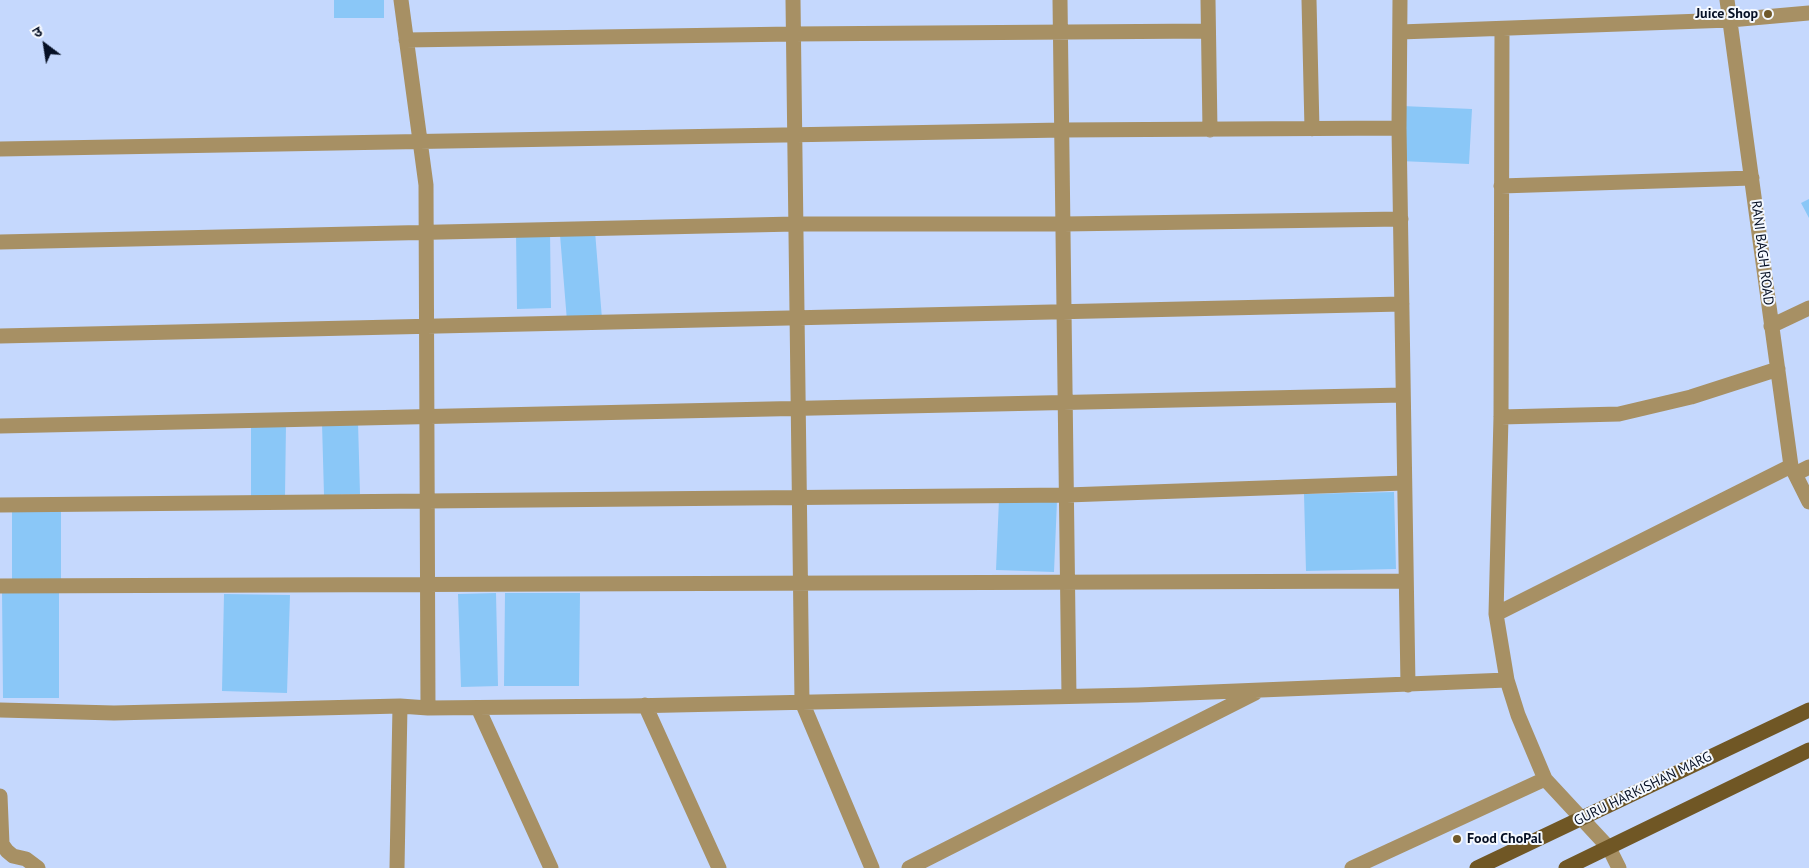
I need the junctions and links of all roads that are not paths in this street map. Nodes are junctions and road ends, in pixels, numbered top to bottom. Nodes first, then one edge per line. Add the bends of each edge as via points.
1 (401, 0) edge
2 (793, 0) edge
3 (1060, 0) edge
4 (1208, 0) edge
5 (1309, 0) edge
6 (1400, 0) edge
7 (1727, 0) edge
8 (1809, 13) edge
9 (1730, 20) junction
10 (1502, 29) junction
11 (1208, 31) junction
12 (1400, 32) junction
13 (793, 34) junction
14 (1060, 34) junction
15 (406, 40) junction
16 (1399, 128) junction
17 (1312, 129) junction
18 (1063, 130) junction
19 (1210, 130) junction
20 (793, 135) junction
21 (420, 141) junction
22 (0, 149) edge
23 (1752, 178) junction
24 (1501, 186) junction
25 (1401, 219) junction
26 (795, 224) junction
27 (1064, 224) junction
28 (426, 232) junction
29 (0, 242) edge
30 (1402, 304) junction
31 (1809, 308) edge
32 (1065, 311) junction
33 (796, 318) junction
34 (426, 326) junction
35 (1772, 326) junction
36 (0, 336) edge
37 (1778, 369) junction
38 (1403, 395) junction
39 (1066, 403) junction
40 (797, 409) junction
41 (427, 417) junction
42 (1501, 417) junction
43 (0, 426) edge
44 (1809, 468) edge
45 (1793, 470) junction
46 (1404, 483) junction
47 (1067, 495) junction
48 (799, 498) junction
49 (427, 501) junction
50 (1809, 502) edge
51 (0, 505) edge
52 (1406, 581) junction
53 (800, 584) junction
54 (1068, 584) junction
55 (0, 586) edge
56 (428, 586) junction
57 (1496, 614) junction
58 (1507, 680) junction
59 (1408, 685) junction
60 (1261, 690) junction
61 (1069, 696) junction
62 (802, 702) junction
63 (400, 706) junction
64 (645, 706) junction
65 (428, 708) junction
66 (478, 708) junction
67 (0, 710) edge
68 (1809, 710) edge
69 (1809, 750) edge
70 (1545, 778) junction
71 (0, 796) edge
72 (1582, 818) junction
73 (1609, 848) junction
74 (38, 868) edge
75 (397, 868) edge
76 (551, 868) edge
77 (719, 868) edge
78 (872, 868) edge
79 (909, 868) edge
80 (1352, 868) edge
81 (1477, 868) edge
82 (1566, 868) edge
83 (1619, 868) edge

1 - 15 street
2 - 13 street
3 - 14 street
4 - 11 street
5 - 17 street
6 - 12 street
7 - 9 street, RANI BAGH ROAD
8 - 9 street
9 - 10 street
9 - 23 street, RANI BAGH ROAD
10 - 12 street
10 - 24 street
11 - 14 street
11 - 19 street
12 - 16 street
13 - 14 street
13 - 15 street
13 - 20 street
14 - 18 street
15 - 21 street
16 - 17 street
16 - 25 street
17 - 19 street
18 - 19 street
18 - 20 street
18 - 27 street
20 - 21 street
20 - 26 street
21 - 22 street
21 - 28 street via 426,185
23 - 24 street
23 - 35 street, RANI BAGH ROAD
24 - 42 street
25 - 27 street
25 - 30 street
26 - 27 street
26 - 28 street
26 - 33 street
27 - 32 street
28 - 29 street
28 - 34 street
30 - 32 street
30 - 38 street
31 - 35 street
32 - 33 street
32 - 39 street
33 - 34 street
33 - 40 street
34 - 36 street
34 - 41 street
35 - 37 street, RANI BAGH ROAD
37 - 42 street via 1691,397 1619,414
37 - 45 street, RANI BAGH ROAD
38 - 39 street
38 - 46 street
39 - 40 street
39 - 47 street
40 - 41 street
40 - 48 street
41 - 43 street
41 - 49 street
42 - 57 street
44 - 45 street
45 - 50 street, RANI BAGH ROAD
45 - 57 street
46 - 47 street
46 - 52 street
47 - 48 street
47 - 54 street
48 - 49 street
48 - 53 street
49 - 51 street
49 - 56 street
52 - 54 street
52 - 59 street
53 - 54 street
53 - 56 street
53 - 62 street
54 - 61 street
55 - 56 street
56 - 65 street
57 - 58 street
58 - 59 street
58 - 70 street
59 - 60 street
60 - 61 street
60 - 79 street
61 - 62 street
62 - 64 street
62 - 78 street
63 - 65 street
63 - 67 street via 114,713
63 - 75 street
64 - 66 street
64 - 77 street
65 - 66 street
66 - 76 street
68 - 72 main road, GURU HARKISHAN MARG
69 - 73 main road
70 - 72 street
70 - 80 street
71 - 74 street via 2,844 6,852 26,858
72 - 73 street
72 - 81 main road, GURU HARKISHAN MARG
73 - 82 main road
73 - 83 street

